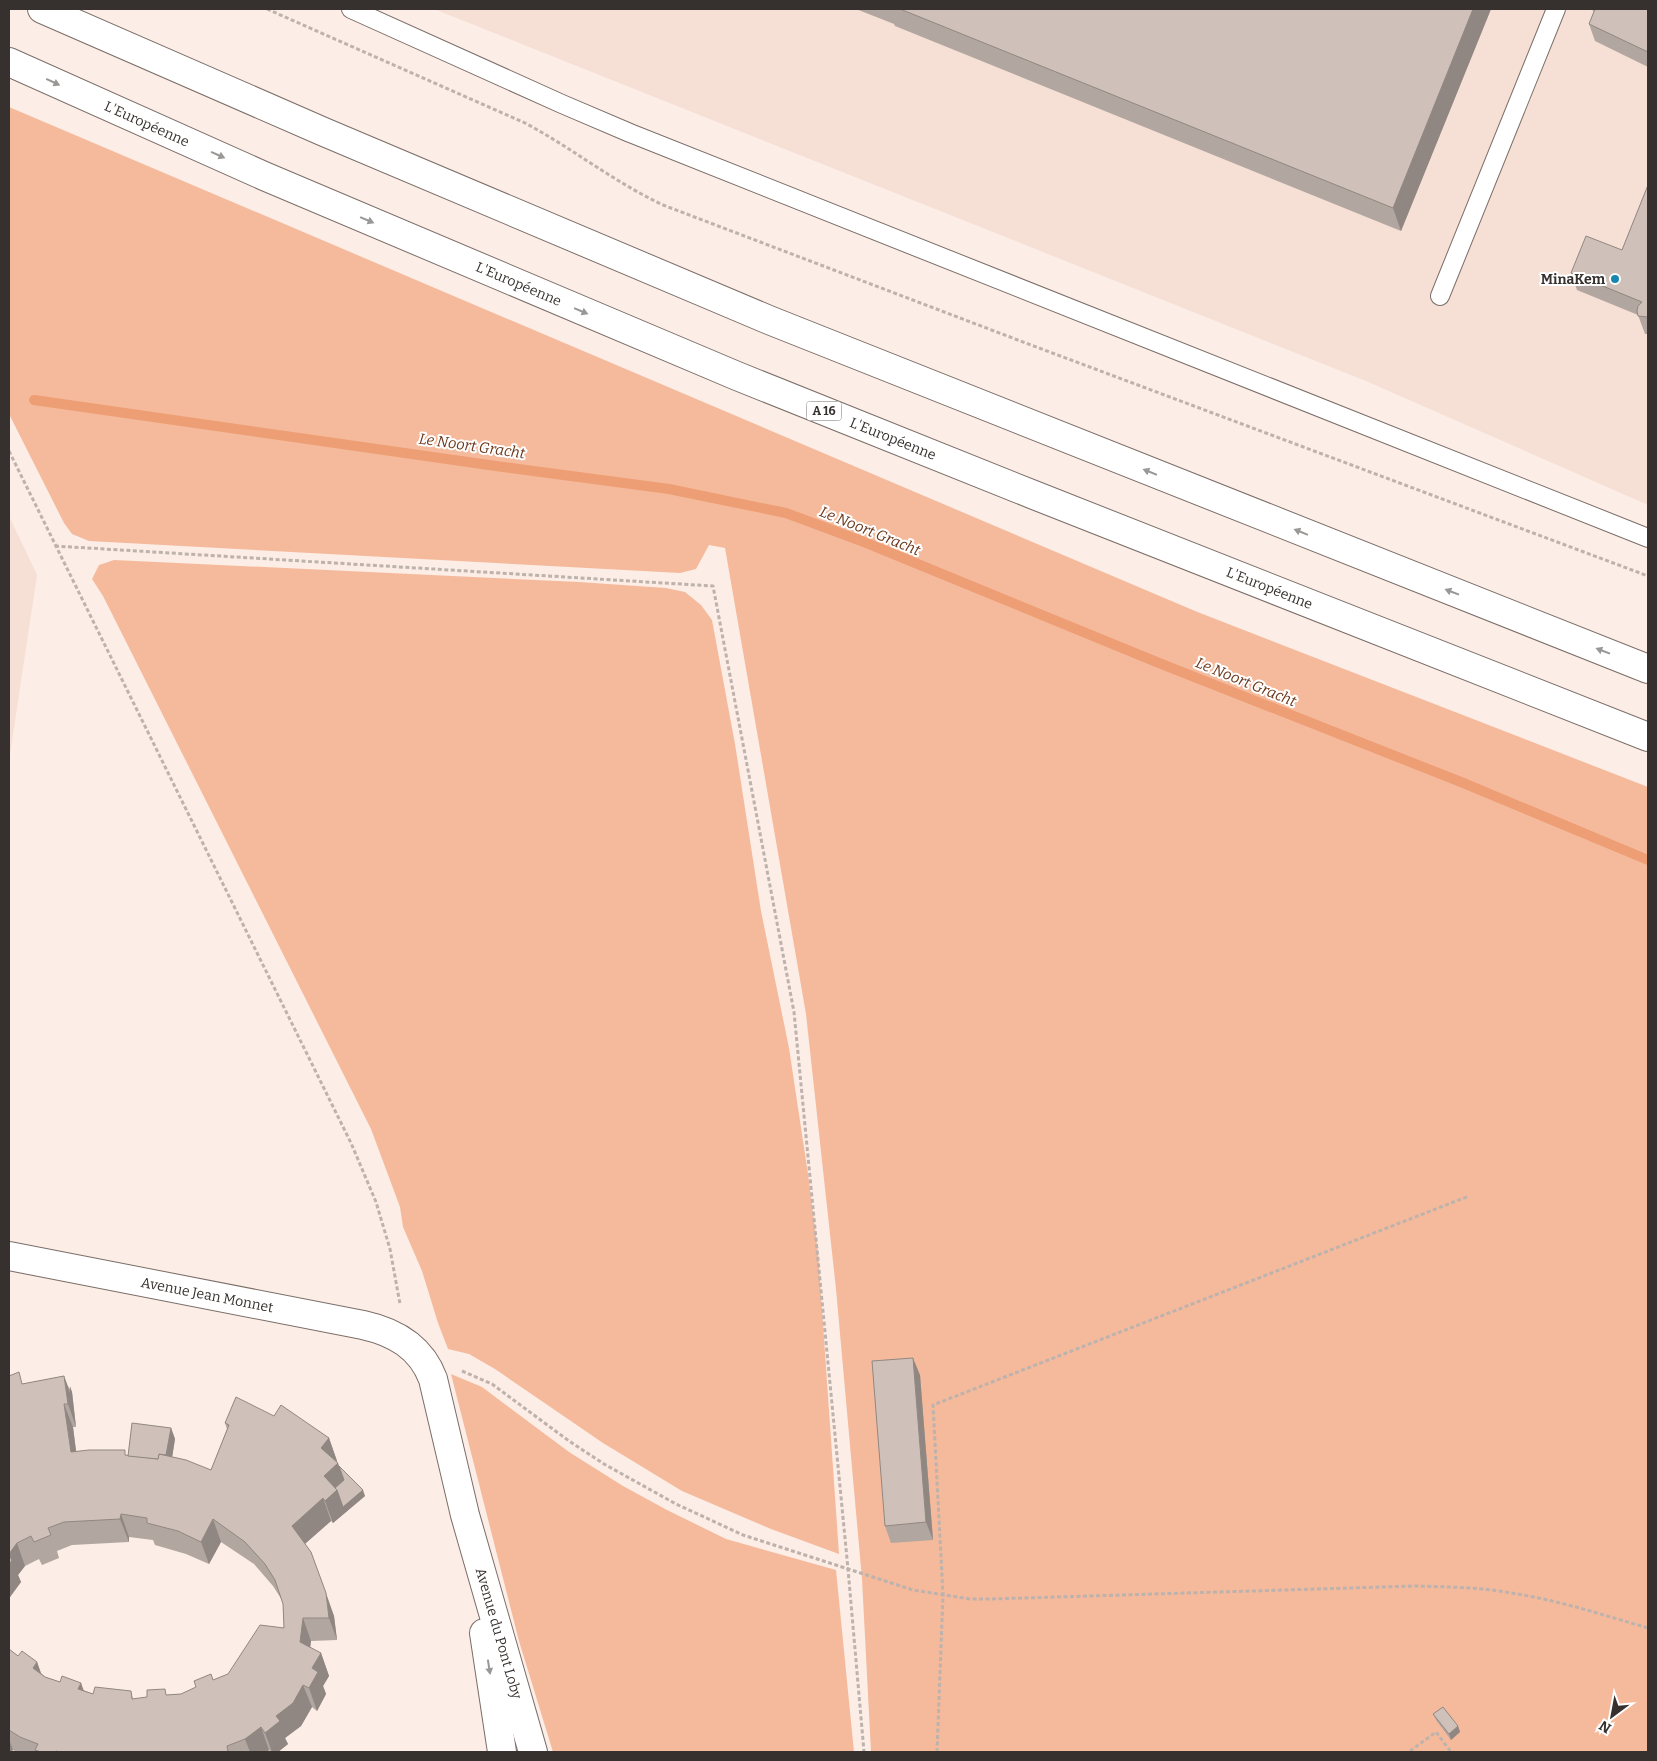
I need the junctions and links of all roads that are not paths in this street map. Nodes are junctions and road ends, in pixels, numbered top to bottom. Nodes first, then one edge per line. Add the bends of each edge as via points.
1 (42, 9) edge
2 (352, 9) edge
3 (1556, 9) edge
4 (9, 62) edge
5 (1440, 296) dead end
6 (1648, 538) edge
7 (1648, 669) edge
8 (1648, 737) edge
9 (9, 1256) edge
10 (413, 1349) joint
11 (465, 1515) junction
12 (502, 1752) edge
13 (533, 1752) edge

7 -> 1 main road via 705,294
2 - 6 lane via 600,121
3 - 5 lane
4 -> 8 main road, L'Européenne / A 16 via 264,176 738,376
9 - 10 main road, Avenue Jean Monnet via 363,1324 387,1332
10 - 11 main road, Avenue du Pont Loby via 433,1379
11 -> 12 main road, Avenue du Pont Loby
11 - 13 main road, Avenue du Pont Loby

